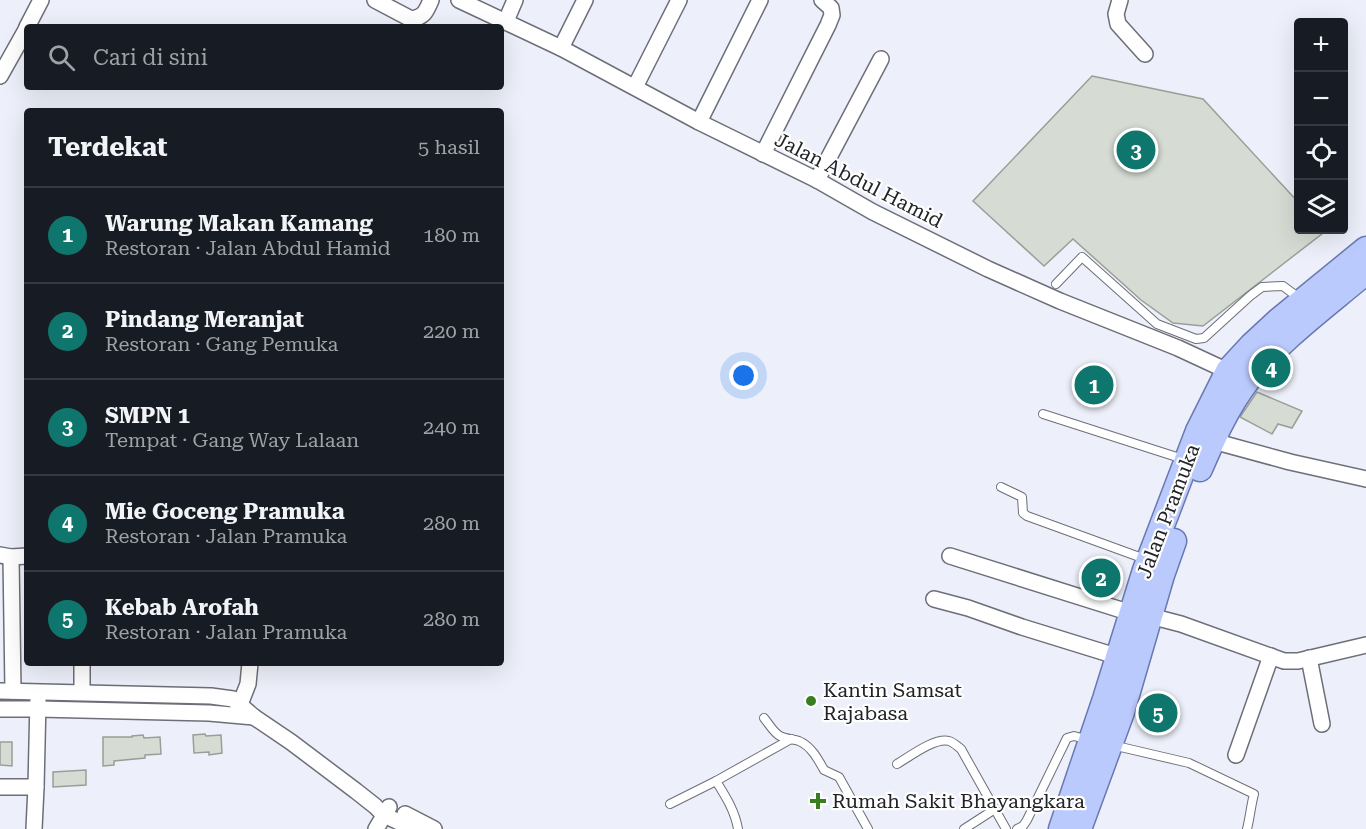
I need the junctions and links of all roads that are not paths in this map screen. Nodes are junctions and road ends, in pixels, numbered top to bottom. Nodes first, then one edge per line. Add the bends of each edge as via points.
1 (41, 0) edge
2 (375, 0) edge
3 (431, 0) edge
4 (459, 0) edge
5 (515, 0) edge
6 (585, 0) edge
7 (679, 0) edge
8 (760, 0) edge
9 (822, 0) edge
10 (1120, 0) edge
11 (506, 21) junction
12 (29, 24) edge
13 (24, 32) edge
14 (561, 48) junction
15 (1145, 54) dead end
16 (881, 59) dead end
17 (0, 76) edge
18 (635, 87) junction
19 (699, 122) junction
20 (763, 154) junction
21 (817, 180) junction
22 (1366, 249) edge
23 (1366, 272) edge
24 (1056, 284) dead end
25 (1303, 301) junction
26 (1237, 376) junction
27 (1043, 414) dead end
28 (1213, 441) junction
29 (1187, 460) junction
30 (1366, 479) edge
31 (1001, 487) dead end
32 (13, 556) edge
33 (950, 556) dead end
34 (1152, 569) junction
35 (934, 599) dead end
36 (1141, 614) junction
37 (1366, 645) edge
38 (1271, 656) junction
39 (1119, 657) junction
40 (1309, 658) junction
41 (82, 666) edge
42 (250, 666) edge
43 (6, 691) edge
44 (82, 692) junction
45 (38, 693) junction
46 (38, 709) junction
47 (0, 710) edge
48 (238, 710) junction
49 (764, 718) dead end
50 (1322, 724) dead end
51 (791, 739) junction
52 (1101, 742) junction
53 (1236, 755) dead end
54 (897, 764) dead end
55 (716, 781) junction
56 (0, 787) edge
57 (36, 787) junction
58 (670, 804) dead end
59 (383, 809) junction
60 (995, 809) junction
61 (34, 829) edge
62 (376, 829) edge
63 (414, 829) edge
64 (434, 829) edge
65 (738, 829) edge
66 (868, 829) edge
67 (964, 829) edge
68 (1006, 829) edge
69 (1017, 829) edge
70 (1060, 829) edge
71 (1079, 829) edge
72 (1247, 829) edge

1 - 12 street
2 - 3 street via 411,19 425,13
4 - 11 street, Jalan Abdul Hamid
5 - 11 street
6 - 14 street
7 - 18 street
8 - 19 street
9 - 20 street via 831,8 832,15
10 - 15 street via 1118,24
11 - 14 street, Jalan Abdul Hamid
13 - 17 street
14 - 18 street, Jalan Abdul Hamid
16 - 21 street
18 - 19 street, Jalan Abdul Hamid
19 - 20 street, Jalan Abdul Hamid
20 - 21 street, Jalan Abdul Hamid
21 - 26 street, Jalan Abdul Hamid via 988,269
22 - 25 main road, Jalan Pramuka
23 - 26 main road, Jalan Pramuka via 1264,361
24 - 25 lane via 1082,257 1157,324 1200,339 1262,287 1283,286
25 - 26 main road, Jalan Pramuka via 1252,345
26 - 28 main road, Jalan Pramuka
26 - 29 main road, Jalan Pramuka via 1205,416
27 - 29 lane
28 - 30 street
28 - 34 main road, Jalan Pramuka
29 - 34 main road, Jalan Pramuka
31 - 34 lane via 1022,497 1023,513 1027,516
32 - 43 street
33 - 36 street
34 - 36 main road, Jalan Pramuka
35 - 39 street
36 - 38 street
36 - 39 main road, Jalan Pramuka
36 - 52 main road, Jalan Pramuka via 1127,694
37 - 40 street
38 - 40 street via 1284,661
38 - 53 street
39 - 52 main road, Jalan Pramuka
40 - 50 street
41 - 44 street
42 - 48 street
43 - 45 street
44 - 45 street
44 - 48 street via 211,696 233,699
45 - 46 street
46 - 47 street
46 - 48 street
46 - 57 street
48 - 59 street via 291,742
49 - 51 lane via 781,737
51 - 55 lane
51 - 66 lane via 808,746 824,770 839,777
52 - 69 lane via 1067,738 1027,820
52 - 70 main road, Jalan Pramuka
52 - 71 main road, Jalan Pramuka
52 - 72 lane via 1189,763 1254,794
54 - 60 lane via 932,743 952,742 961,749
55 - 58 lane
55 - 65 lane via 736,817
56 - 57 street
57 - 61 street
59 - 62 street
59 - 63 street
59 - 64 street
60 - 67 lane
60 - 68 lane

